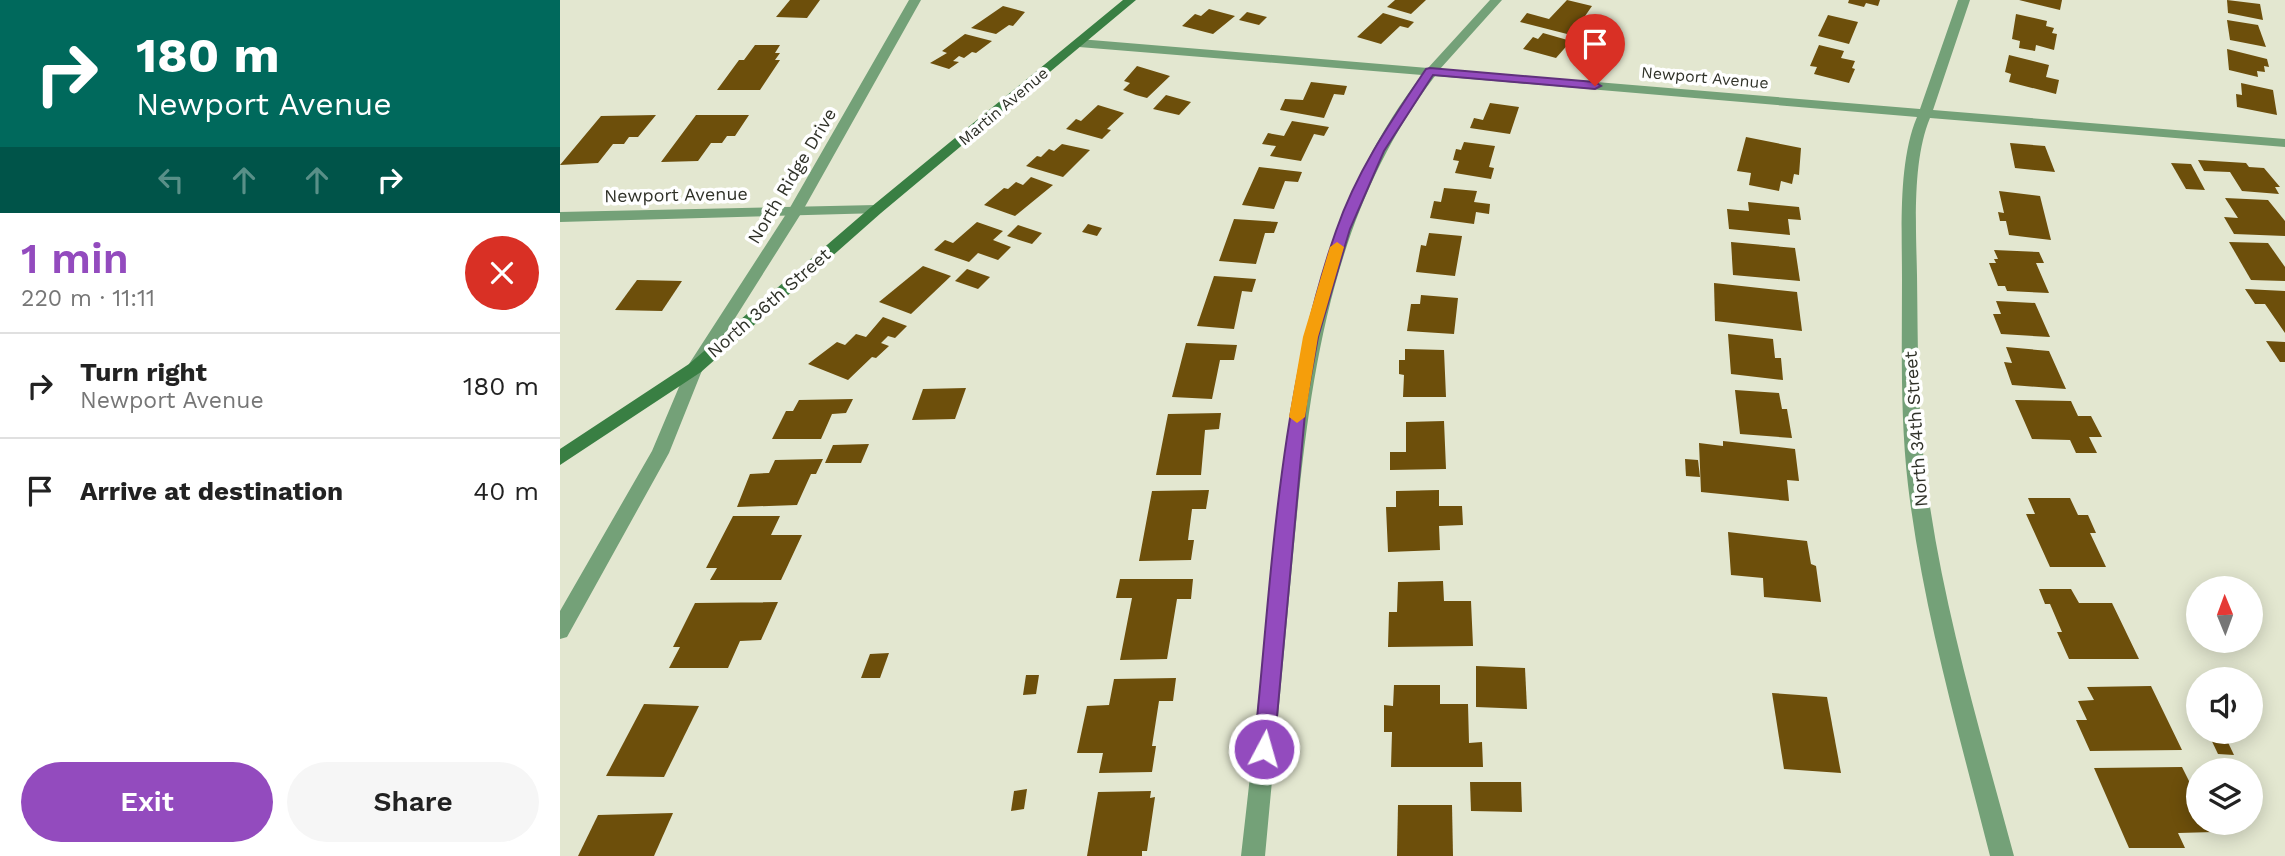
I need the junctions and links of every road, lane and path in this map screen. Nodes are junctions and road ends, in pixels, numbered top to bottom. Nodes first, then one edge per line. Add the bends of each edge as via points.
1 (915, 0) edge
2 (1130, 0) edge
3 (1496, 0) edge
4 (1964, 0) edge
5 (1079, 43) junction
6 (1430, 72) junction
7 (1926, 114) junction
8 (2285, 144) edge
9 (876, 211) junction
10 (795, 212) junction
11 (560, 217) edge
12 (695, 368) junction
13 (560, 458) edge
14 (560, 630) edge
15 (1253, 856) edge
16 (2002, 856) edge

1 - 10 street, North Ridge Drive
2 - 5 main road, Martin Avenue
3 - 6 street
4 - 7 street, North 34th Street
5 - 6 street, Newport Avenue
5 - 9 main road, Martin Avenue
6 - 7 street, Newport Avenue
6 - 15 street via 1378,151 1343,229 1311,337 1298,403
7 - 8 street, Newport Avenue
7 - 16 street, North 34th Street via 1916,135 1909,220 1910,380 1917,483 1951,661
9 - 10 street, Newport Avenue
9 - 12 main road, North 36th Street
10 - 11 street, Newport Avenue
10 - 12 street, North Ridge Drive
12 - 13 main road
12 - 14 street, North 36th Street via 660,453

